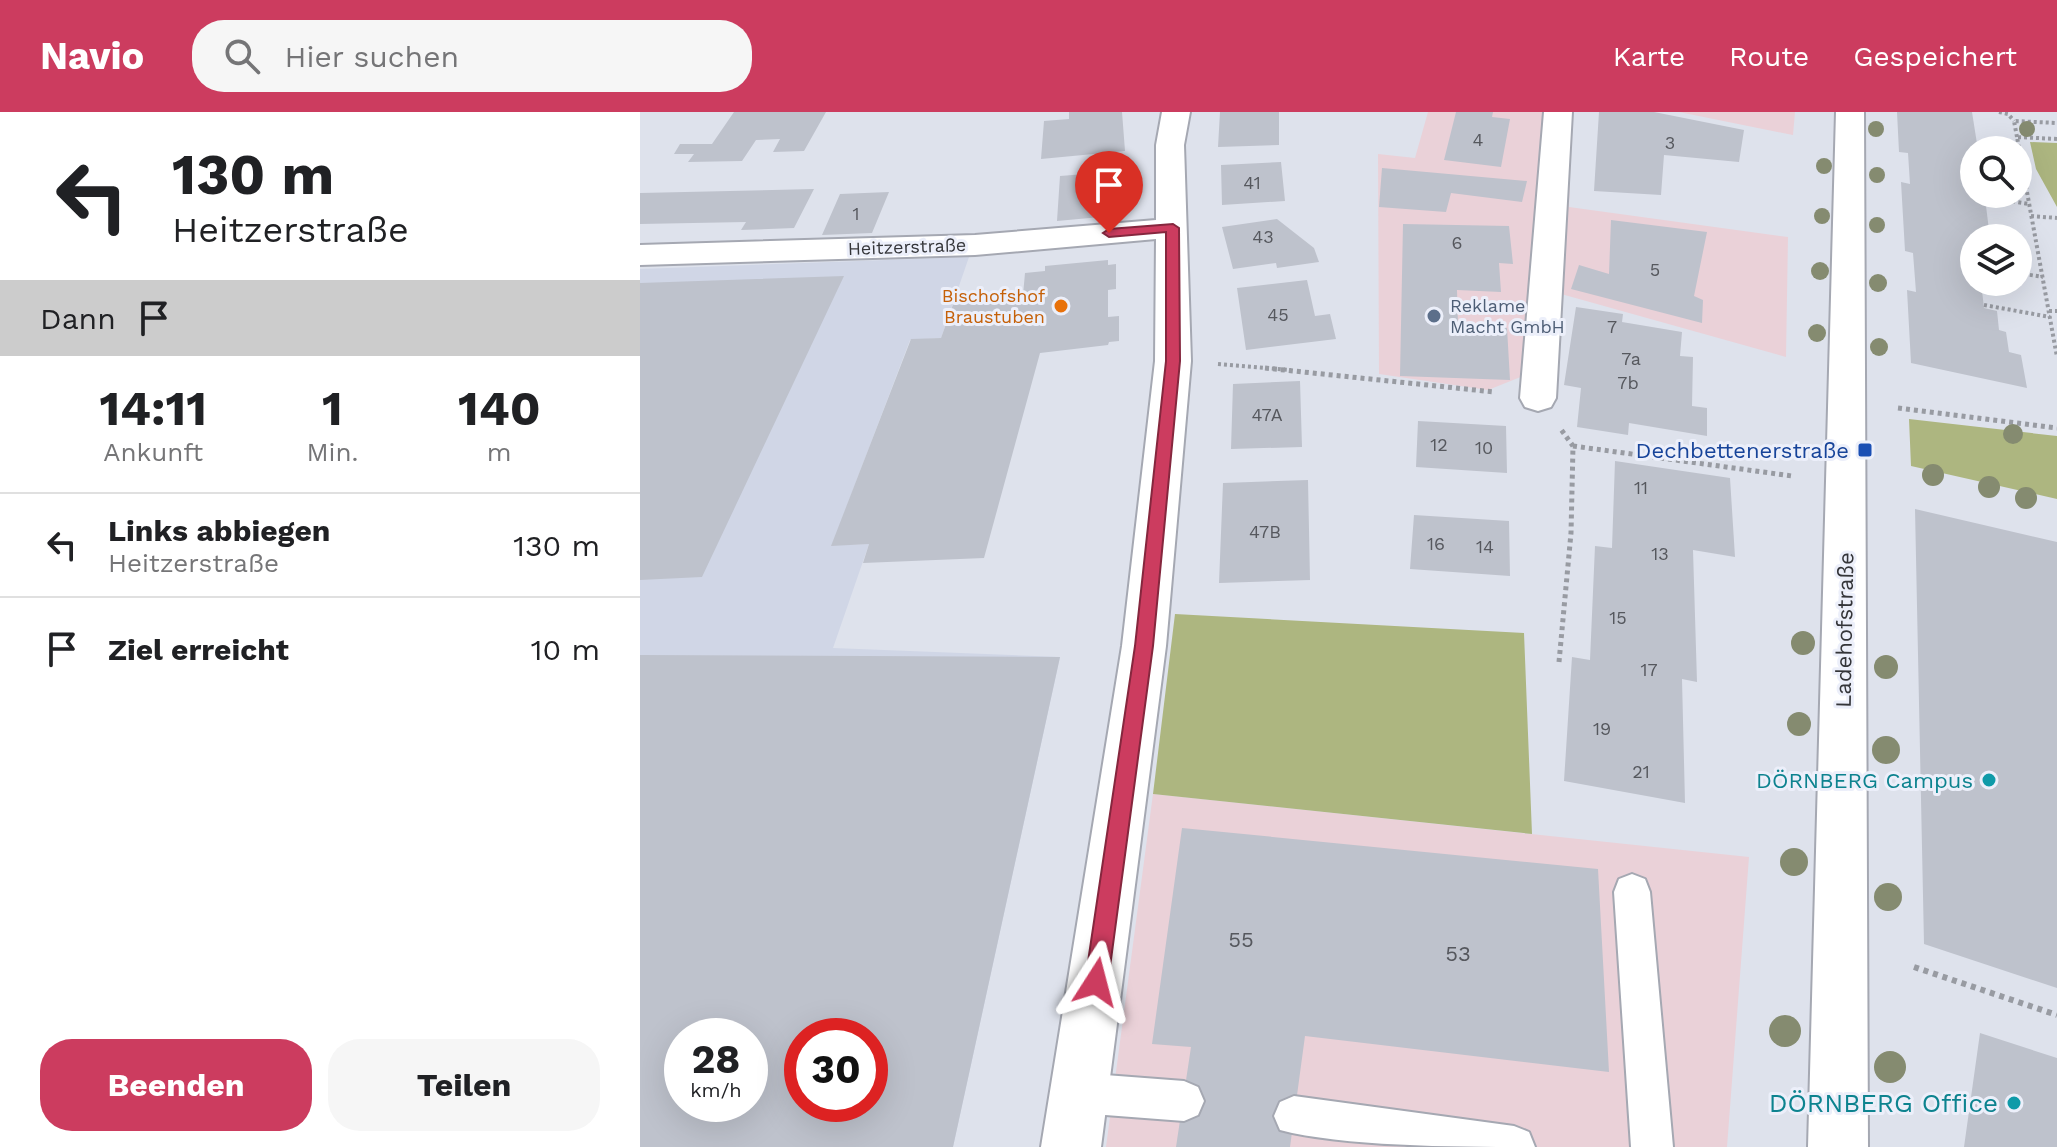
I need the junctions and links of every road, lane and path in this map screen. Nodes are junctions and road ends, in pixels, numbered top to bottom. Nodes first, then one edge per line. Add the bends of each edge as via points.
1 (1176, 112) edge
2 (1558, 112) edge
3 (1850, 112) edge
4 (1999, 112) edge
5 (2014, 121) junction
6 (2034, 122) junction
7 (2057, 123) edge
8 (2017, 136) edge
9 (2032, 138) edge
10 (2044, 138) junction
11 (2057, 139) edge
12 (2030, 208) edge
13 (2031, 216) junction
14 (2057, 218) edge
15 (1173, 228) junction
16 (640, 255) edge
17 (2032, 275) edge
18 (2043, 277) junction
19 (1984, 305) dead end
20 (2049, 311) junction
21 (2057, 311) edge
22 (2050, 317) junction
23 (2057, 357) edge
24 (1173, 361) junction
25 (1538, 398) joint
26 (1898, 408) dead end
27 (2057, 428) edge
28 (1792, 476) dead end
29 (1559, 662) dead end
30 (1632, 892) dead end
31 (1914, 967) dead end
32 (2057, 1015) edge
33 (1184, 1101) dead end
34 (1294, 1116) dead end
35 (1075, 1120) edge
36 (1514, 1147) edge
37 (1652, 1147) edge
38 (1838, 1147) edge

1 - 15 street via 1170,145
2 - 25 street
3 - 38 street, Ladehofstraße
4 - 5 path
5 - 6 path
5 - 8 path
6 - 7 path
6 - 10 path
9 - 10 path
10 - 11 path
12 - 13 path
13 - 14 path
13 - 18 path
15 - 16 street, Heitzerstraße via 975,245
15 - 24 street
17 - 18 path
18 - 20 path
19 - 22 path
20 - 21 path
20 - 22 path
22 - 23 path
24 - 25 path
24 - 35 street via 1144,646
26 - 27 path
28 - 29 path via 1573,446
30 - 37 lane
31 - 32 path
33 - 35 lane
34 - 36 lane

